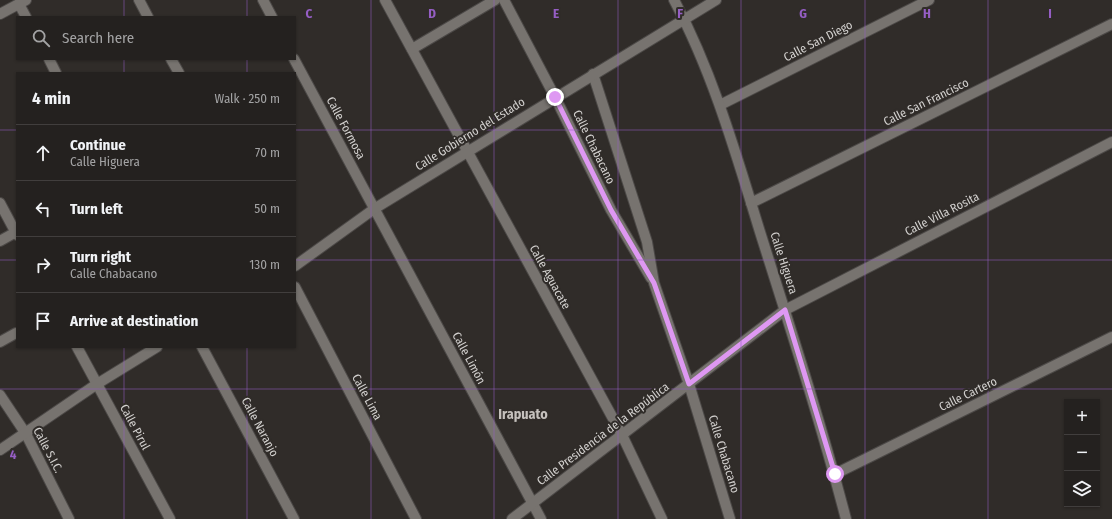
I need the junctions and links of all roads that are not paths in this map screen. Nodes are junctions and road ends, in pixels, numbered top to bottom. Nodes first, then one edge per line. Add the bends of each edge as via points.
1 (139, 0) edge
2 (263, 0) edge
3 (385, 0) edge
4 (495, 0) edge
5 (504, 0) edge
6 (674, 0) edge
7 (716, 0) edge
8 (929, 0) edge
9 (23, 2) edge
10 (0, 14) edge
11 (26, 16) edge
12 (147, 16) edge
13 (271, 16) edge
14 (685, 19) junction
15 (1112, 24) edge
16 (412, 49) junction
17 (50, 60) edge
18 (172, 60) edge
19 (295, 60) edge
20 (56, 72) edge
21 (178, 72) edge
22 (593, 74) junction
23 (555, 97) junction
24 (720, 105) junction
25 (1112, 142) edge
26 (467, 152) junction
27 (0, 203) edge
28 (751, 203) junction
29 (374, 209) junction
30 (16, 233) edge
31 (0, 240) edge
32 (296, 265) edge
33 (654, 283) junction
34 (296, 289) edge
35 (785, 310) junction
36 (16, 333) dead end
37 (1112, 337) edge
38 (0, 342) edge
39 (78, 348) edge
40 (156, 348) edge
41 (203, 348) edge
42 (97, 384) junction
43 (689, 384) junction
44 (0, 395) edge
45 (26, 434) junction
46 (622, 435) junction
47 (0, 450) edge
48 (835, 474) junction
49 (533, 503) junction
50 (69, 519) edge
51 (170, 519) edge
52 (294, 519) edge
53 (416, 519) edge
54 (512, 519) edge
55 (541, 519) edge
56 (662, 519) edge
57 (730, 519) edge
58 (846, 519) edge

1 - 12 street
2 - 13 street
3 - 16 street, Calle Aguacate
4 - 16 street
5 - 23 street, Calle Chabacano
6 - 14 street, Calle Higuera
7 - 14 street, Calle Gobierno del Estado
8 - 24 street, Calle San Diego
9 - 10 street
9 - 11 street
14 - 22 street, Calle Gobierno del Estado
14 - 24 street, Calle Higuera
15 - 28 street, Calle San Francisco
16 - 26 street, Calle Aguacate
17 - 20 street
18 - 21 street
19 - 29 street, Calle Formosa
22 - 23 street, Calle Gobierno del Estado
22 - 33 street, Calle Chabacano via 647,242
23 - 26 street, Calle Gobierno del Estado
23 - 33 street, Calle Chabacano via 611,210
24 - 28 street, Calle Higuera
25 - 35 street, Calle Villa Rosita
26 - 29 street, Calle Gobierno del Estado
26 - 46 street, Calle Aguacate
27 - 30 street
28 - 35 street, Calle Higuera
29 - 32 street, Calle Gobierno del Estado
29 - 49 street, Calle Limón
30 - 31 street
33 - 43 street, Calle Chabacano
34 - 53 street, Calle Lima
35 - 43 street, Calle Presidencia de la República
35 - 48 street, Calle Higuera
36 - 38 street
37 - 48 street, Calle Cartero
39 - 42 street, Calle Pirul
40 - 42 street
41 - 52 street, Calle Naranjo
42 - 45 street
42 - 51 street, Calle Pirul
43 - 46 street, Calle Presidencia de la República
43 - 57 street, Calle Chabacano
44 - 45 street, Calle S.I.C.
45 - 47 street
45 - 50 street, Calle S.I.C.
46 - 49 street, Calle Presidencia de la República
46 - 56 street, Calle Aguacate
48 - 58 street, Calle Higuera
49 - 54 street, Calle Presidencia de la República
49 - 55 street, Calle Limón

